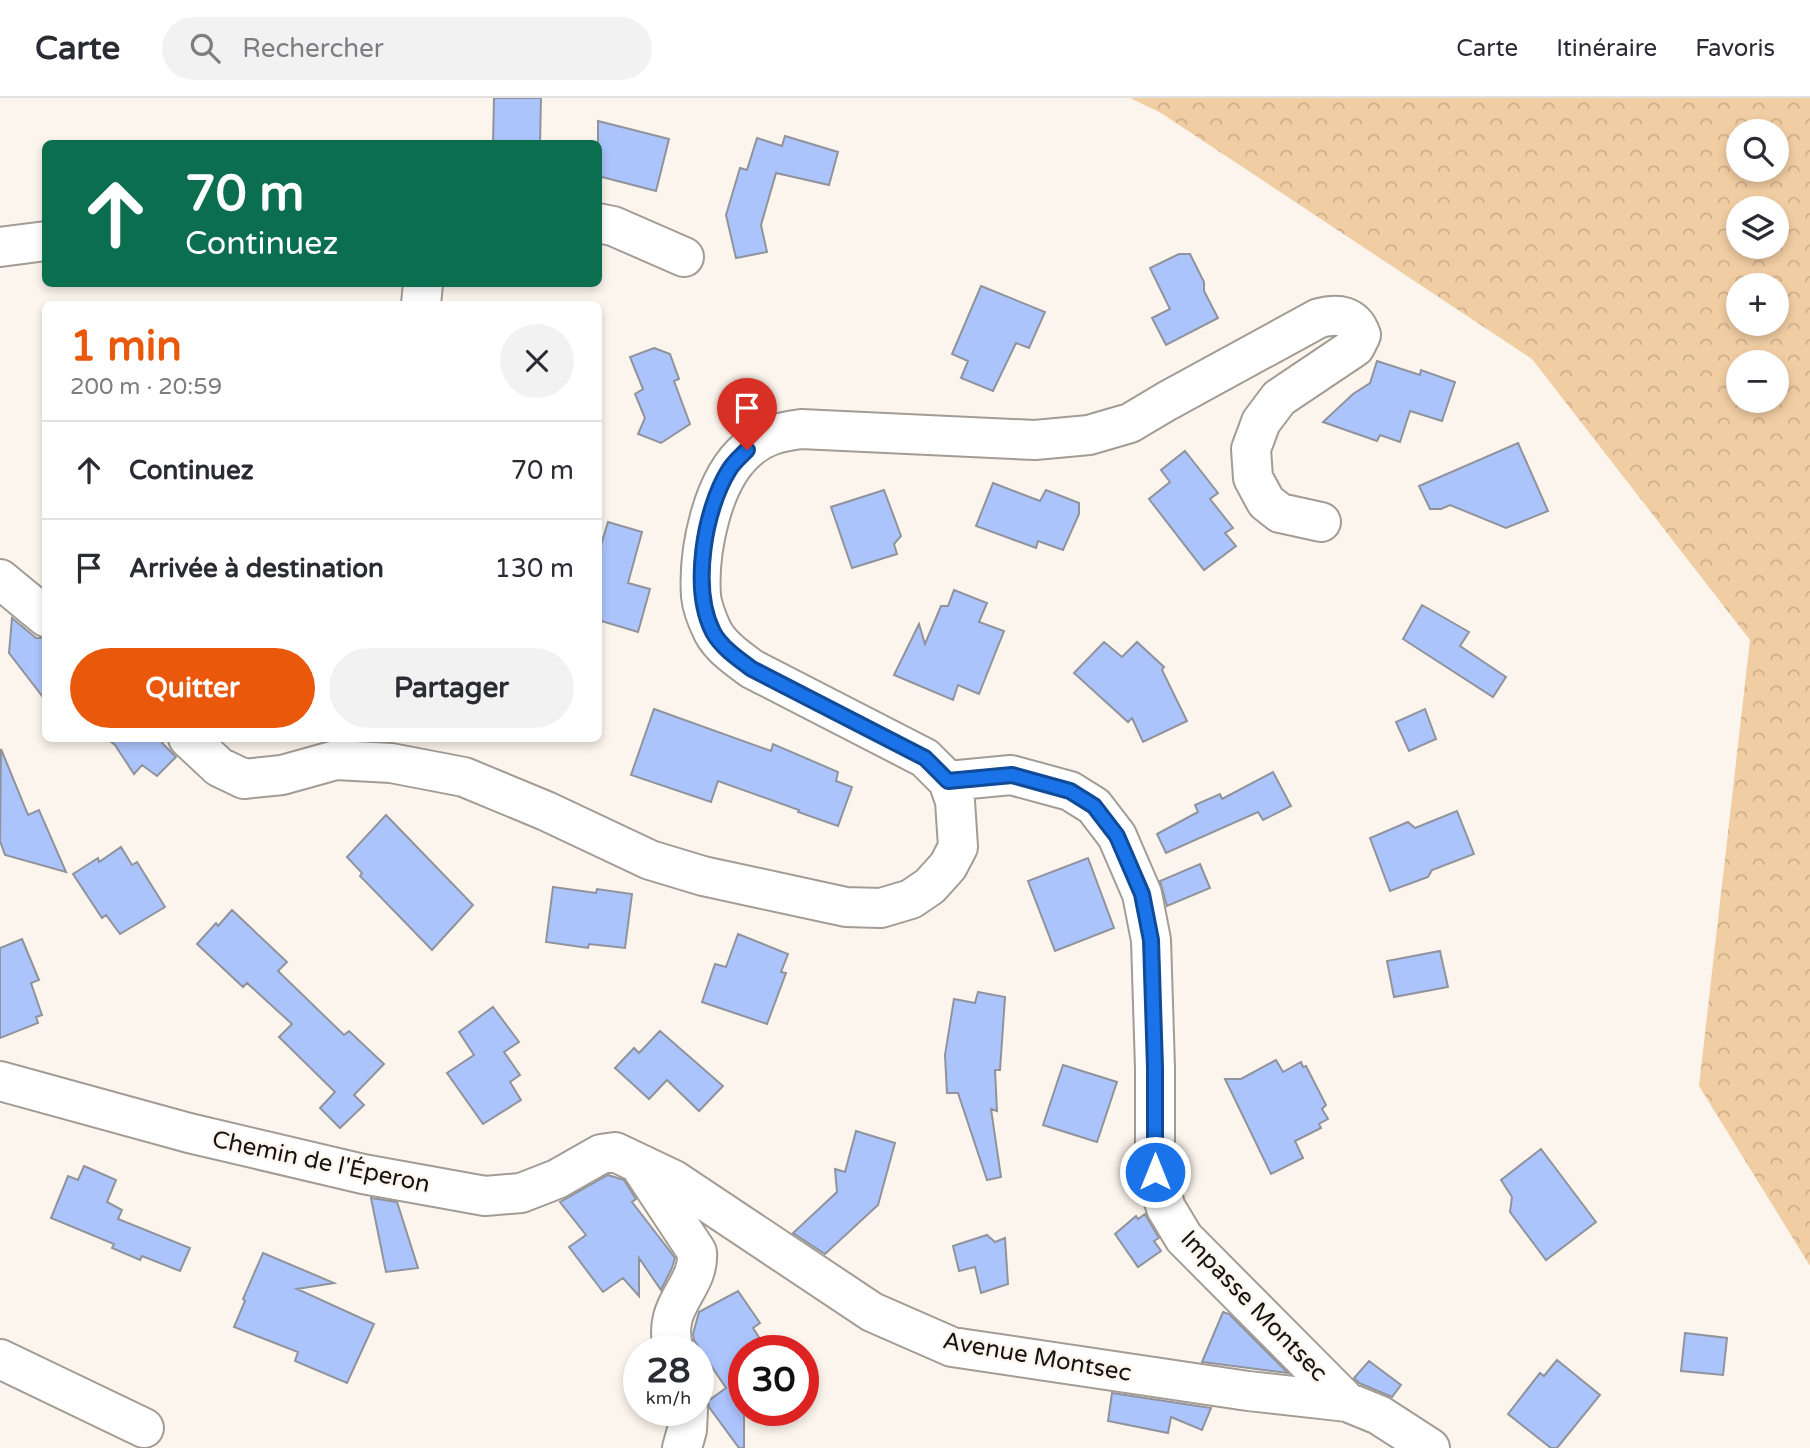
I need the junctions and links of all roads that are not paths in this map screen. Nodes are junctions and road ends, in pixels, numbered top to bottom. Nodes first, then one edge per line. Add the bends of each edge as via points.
1 (602, 224) edge
2 (42, 242) edge
3 (0, 247) edge
4 (684, 257) dead end
5 (1321, 522) dead end
6 (0, 579) edge
7 (42, 615) edge
8 (194, 742) edge
9 (948, 781) junction
10 (0, 1081) edge
11 (638, 1162) junction
12 (670, 1335) edge
13 (0, 1359) edge
14 (1347, 1402) junction
15 (687, 1426) edge
16 (144, 1428) dead end
17 (682, 1448) edge
18 (1430, 1448) edge

1 - 4 street
2 - 3 street
5 - 9 street via 1280,513 1266,502 1253,478 1251,449 1261,422 1279,398 1355,347 1359,329 1351,318 1335,314 1319,318 1130,423 1089,435 1035,440 801,429 771,434 747,450 729,470 715,499 701,561 701,599 713,633 752,669 925,758
6 - 7 street
8 - 9 street via 219,767 244,779 282,775 336,760 391,763 464,777 650,860 846,907 881,908 911,898 948,866 958,846 956,801
9 - 14 street, Impasse Montsec via 1012,775 1070,791 1094,806 1117,836 1142,894 1151,940 1155,1172 1166,1208 1184,1238
10 - 11 street, Chemin de l'Éperon via 189,1133 363,1174 485,1196 521,1193 601,1154 615,1152
11 - 12 street via 697,1252 698,1263 670,1321
11 - 14 street, Avenue Montsec via 674,1180 872,1312 952,1347
13 - 16 street
14 - 18 street, Avenue Montsec via 1379,1415
15 - 17 street

